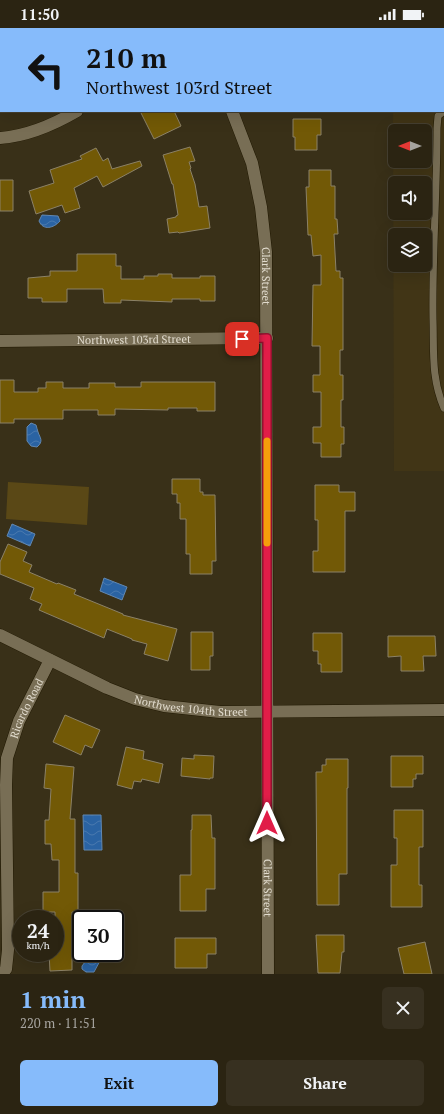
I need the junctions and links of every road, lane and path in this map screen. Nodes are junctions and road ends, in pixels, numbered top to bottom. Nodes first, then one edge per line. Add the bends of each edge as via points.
1 (75, 112) edge
2 (232, 112) edge
3 (443, 112) edge
4 (0, 138) edge
5 (267, 338) junction
6 (0, 341) edge
7 (444, 408) edge
8 (0, 635) edge
9 (50, 660) junction
10 (444, 710) edge
11 (267, 711) junction
12 (2, 974) edge
13 (268, 974) edge

1 - 4 street via 37,130
2 - 5 street, Clark Street via 252,163 261,207 266,252
3 - 7 lane via 438,116 437,128 432,280 433,369
5 - 6 street, Northwest 103rd Street
5 - 11 street, Clark Street
8 - 9 street, Northwest 104th Street
9 - 11 street, Northwest 104th Street via 106,688 164,706 220,712
9 - 12 street, Ricardo Road via 19,720 7,758 8,950 6,968
10 - 11 street, Northwest 104th Street
11 - 13 street, Clark Street

